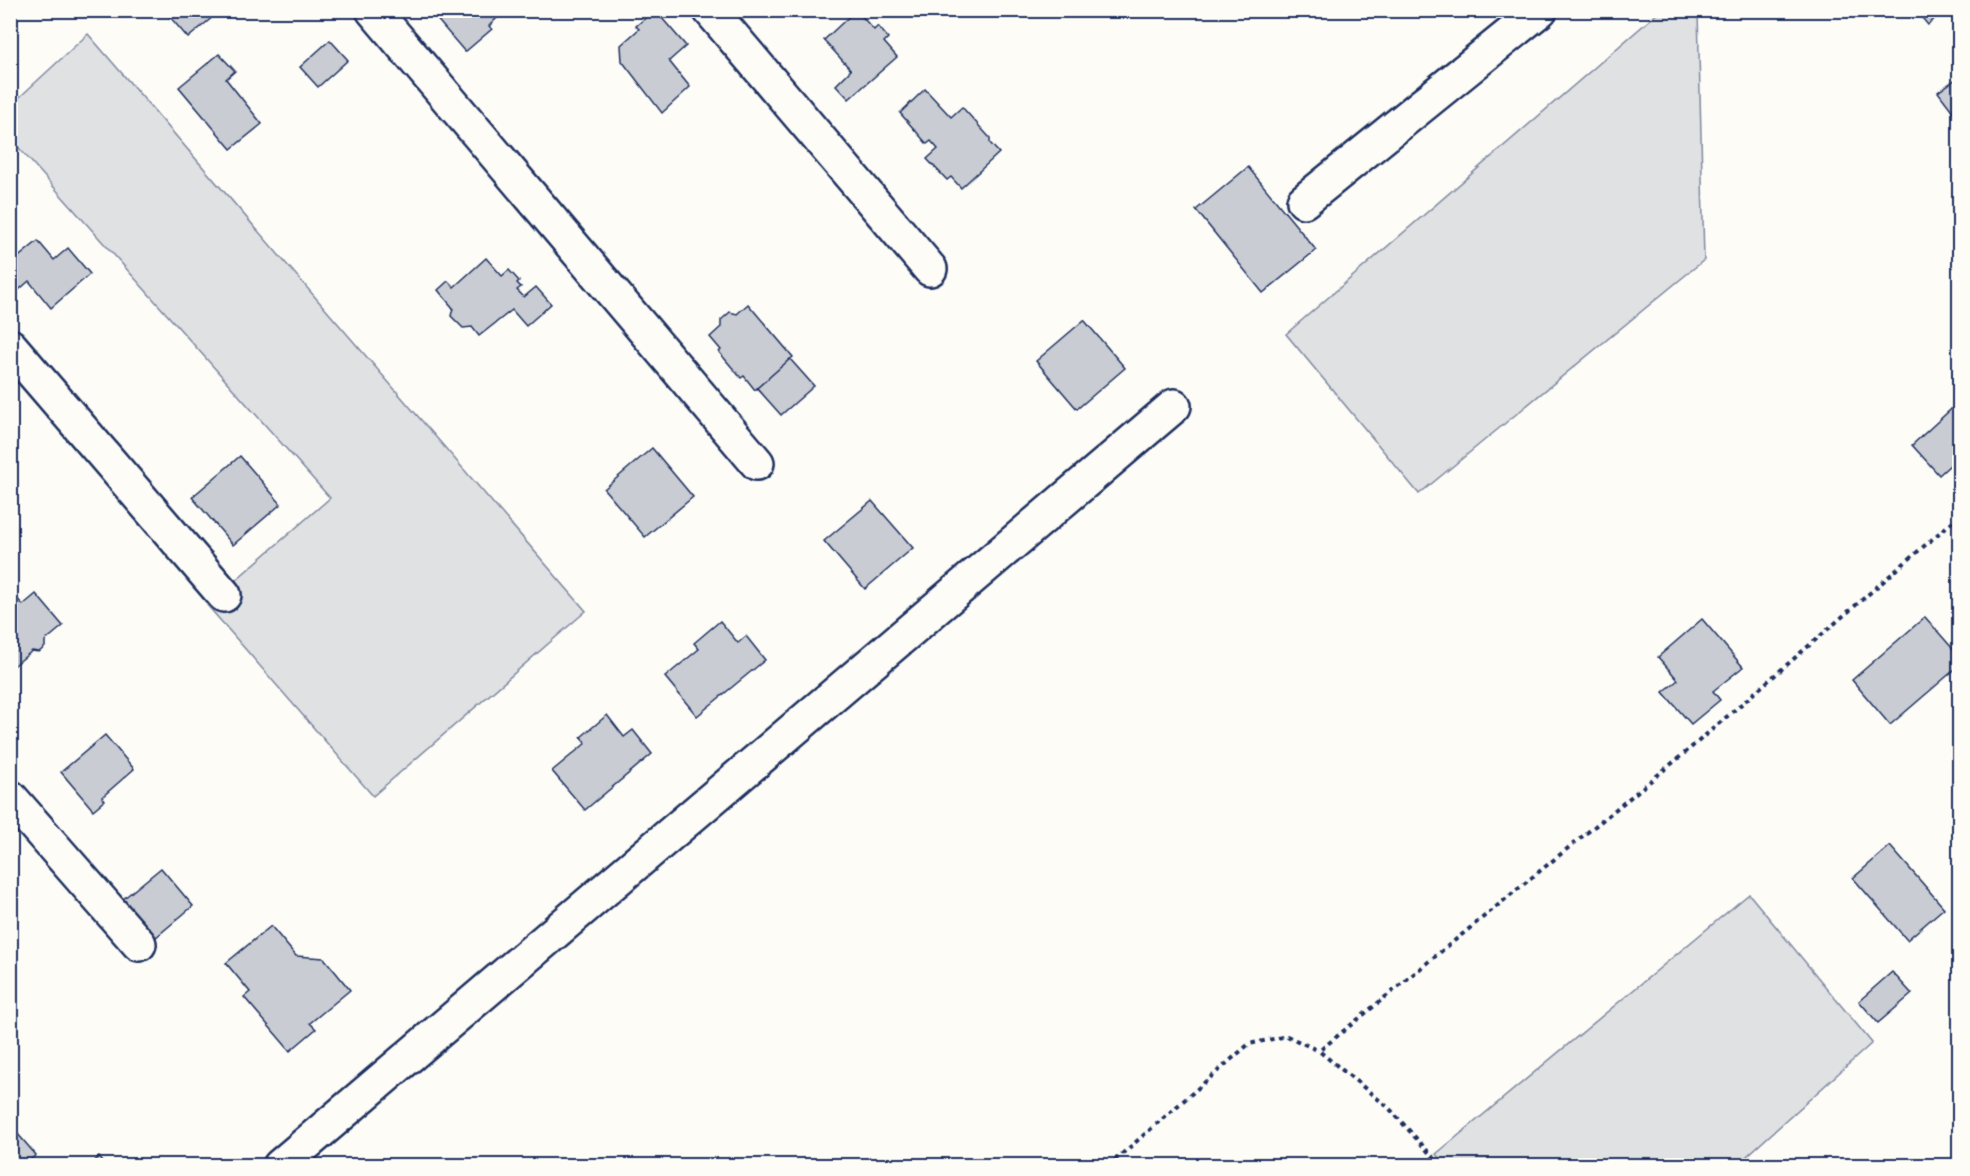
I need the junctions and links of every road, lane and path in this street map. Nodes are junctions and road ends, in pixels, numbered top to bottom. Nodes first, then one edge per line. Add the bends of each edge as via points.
1 (373, 10) edge
2 (710, 10) edge
3 (1540, 10) edge
4 (1304, 201) dead end
5 (930, 268) dead end
6 (10, 346) edge
7 (1174, 406) dead end
8 (757, 463) dead end
9 (1959, 515) edge
10 (224, 595) dead end
11 (10, 797) edge
12 (139, 944) dead end
13 (1319, 1051) junction
14 (280, 1166) edge
15 (1108, 1166) edge
16 (1441, 1166) edge

1 - 8 lane
2 - 5 lane
3 - 4 lane
6 - 10 lane
7 - 14 lane
9 - 13 path via 1686,752
11 - 12 lane
13 - 15 path via 1287,1036 1249,1044
13 - 16 path via 1389,1108

